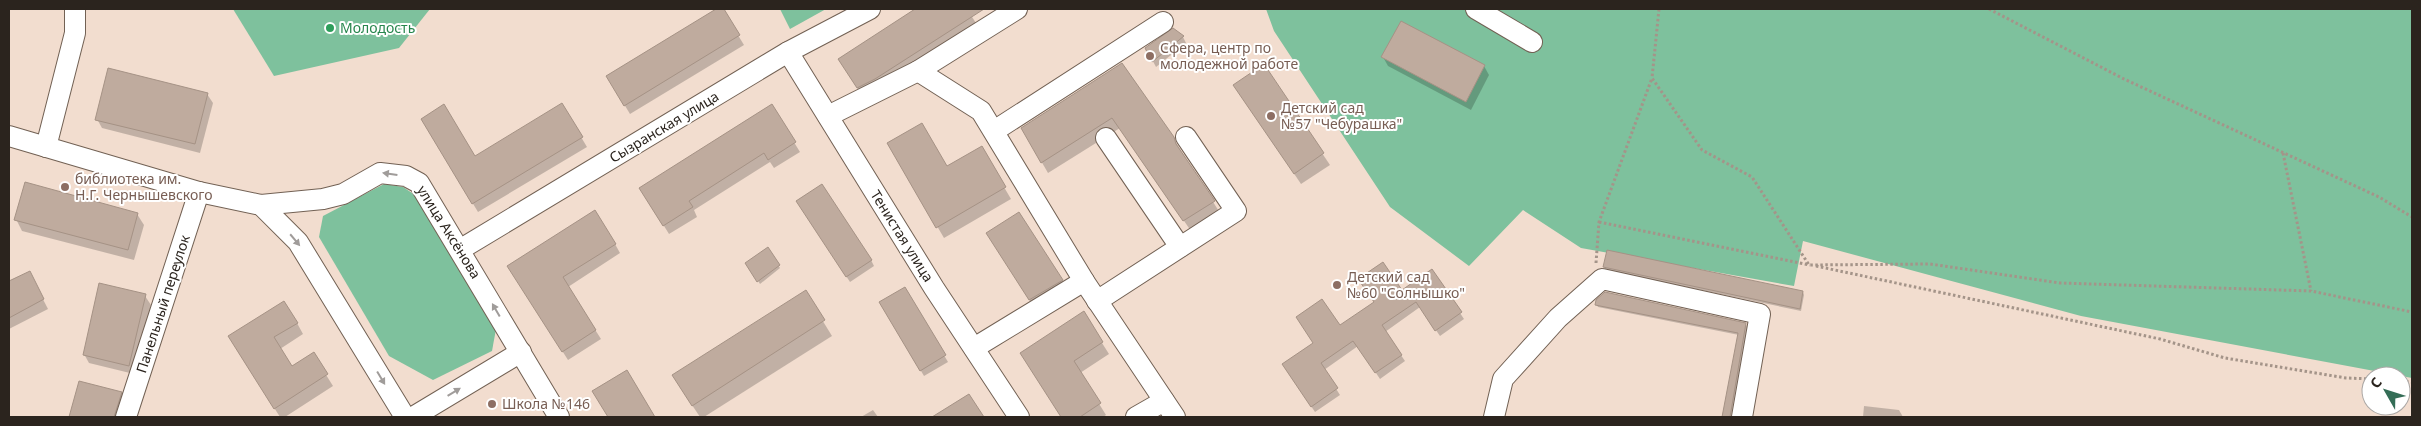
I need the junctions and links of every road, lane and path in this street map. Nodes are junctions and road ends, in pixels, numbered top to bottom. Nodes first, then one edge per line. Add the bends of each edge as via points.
1 (75, 9) edge
2 (870, 9) edge
3 (1017, 9) edge
4 (1476, 9) edge
5 (1660, 9) edge
6 (1989, 9) edge
7 (1163, 22) dead end
8 (1532, 42) dead end
9 (788, 52) junction
10 (918, 71) junction
11 (1652, 78) junction
12 (828, 116) junction
13 (994, 131) junction
14 (9, 136) edge
15 (1186, 137) dead end
16 (1106, 138) dead end
17 (46, 148) junction
18 (2283, 153) junction
19 (199, 192) junction
20 (262, 205) junction
21 (2412, 217) edge
22 (1599, 222) junction
23 (1180, 247) junction
24 (461, 249) junction
25 (1809, 265) junction
26 (1602, 279) junction
27 (1084, 281) junction
28 (2311, 291) junction
29 (1097, 301) junction
30 (2412, 312) edge
31 (974, 348) junction
32 (521, 352) junction
33 (2361, 379) edge
34 (1170, 409) edge
35 (126, 417) edge
36 (405, 417) edge
37 (413, 417) edge
38 (559, 417) edge
39 (1019, 417) edge
40 (1136, 417) edge
41 (1494, 417) edge
42 (1742, 417) edge

1 - 17 street via 75,33
2 - 9 street, Сызранская улица
3 - 10 street
4 - 8 street
5 - 11 path
6 - 18 path via 2124,79
7 - 13 street
9 - 12 street, Тенистая улица
9 - 24 street, Сызранская улица
10 - 12 street
10 - 13 street via 981,111
11 - 22 path
11 - 25 path via 1702,150 1752,177
12 - 31 street, Тенистая улица
13 - 27 street
14 - 17 street, улица Аксёнова
15 - 23 street via 1236,211
16 - 23 street
17 - 19 street, улица Аксёнова
18 - 21 path via 2380,197
18 - 28 path
19 - 20 street, улица Аксёнова
19 - 35 street, Панельный переулок
24 -> 20 street, улица Аксёнова via 420,183 406,176 380,173 343,194
20 -> 36 street via 298,242
22 - 25 path
22 - 26 path via 1596,265
23 - 29 street
32 -> 24 street, улица Аксёнова
25 - 28 path via 1930,264 2060,283
25 - 33 path via 2160,339 2225,358
26 - 41 street via 1558,318 1503,379
26 - 42 street via 1760,314
27 - 29 street
27 - 31 street
28 - 30 path
29 - 34 street
31 - 39 street, Тенистая улица
37 -> 32 street
32 - 38 street, улица Аксёнова
34 - 40 street

